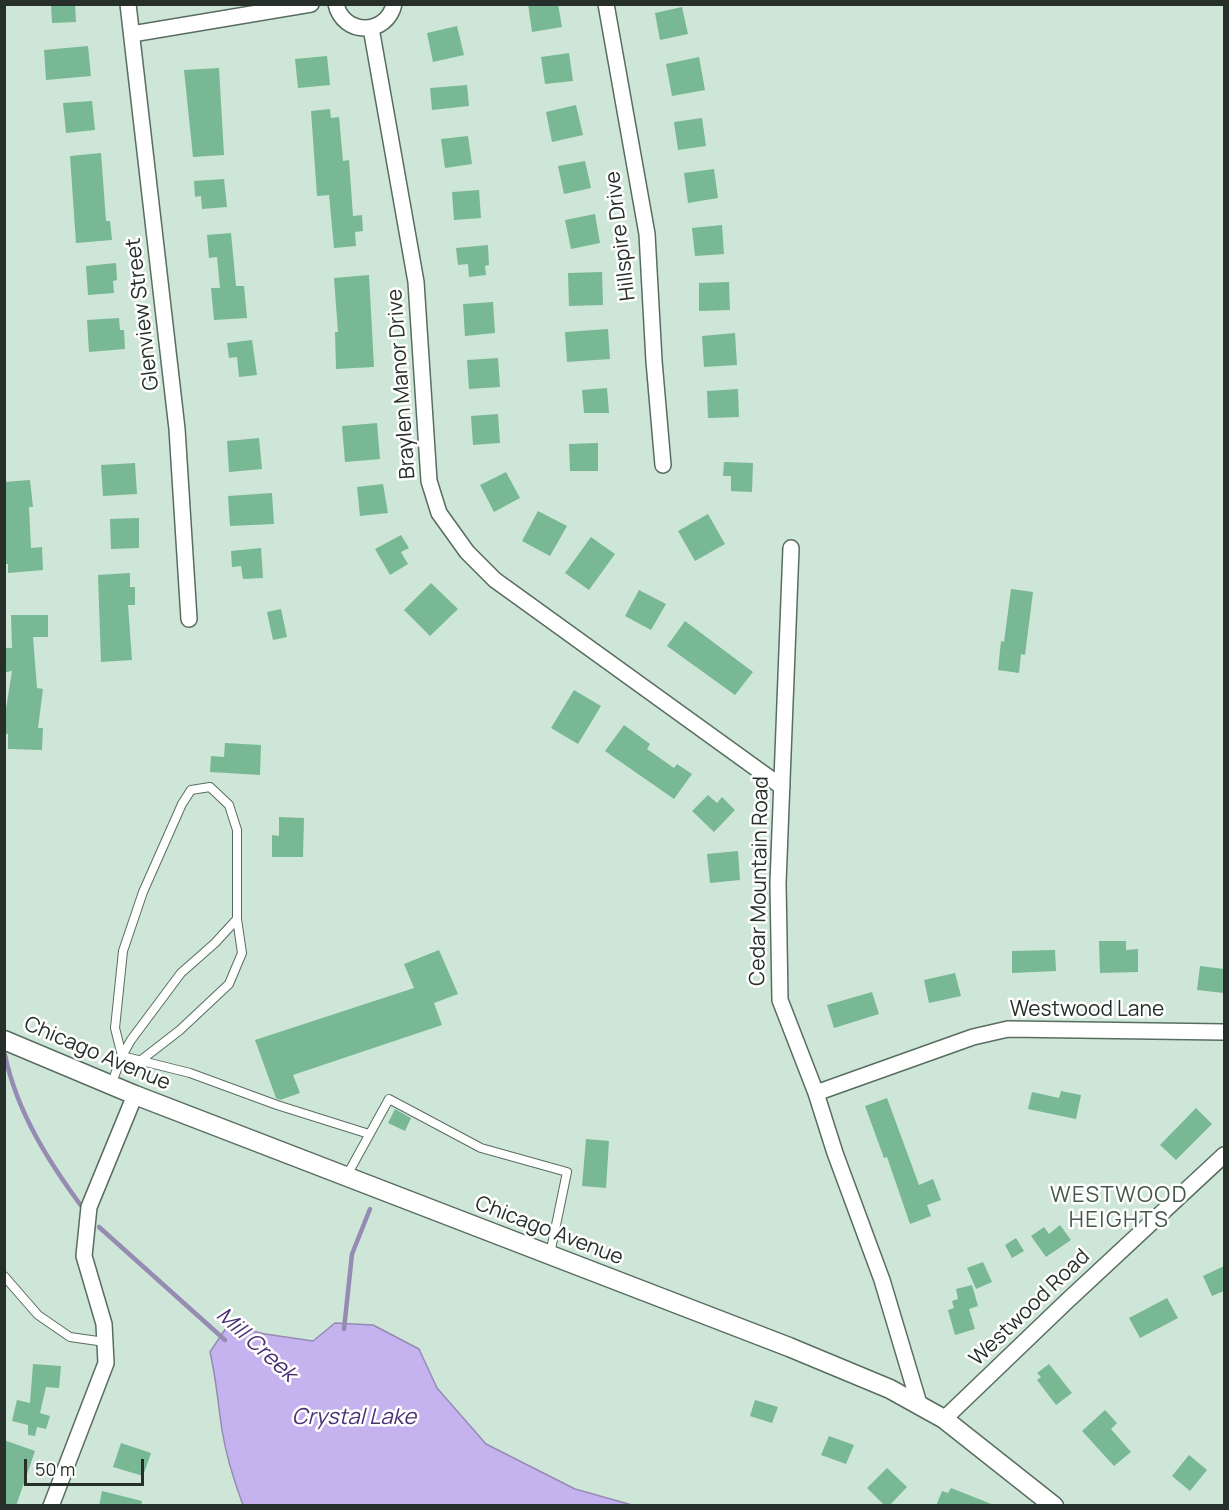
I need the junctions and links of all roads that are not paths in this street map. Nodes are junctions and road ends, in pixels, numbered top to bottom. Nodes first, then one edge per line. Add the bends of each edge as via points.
1 (128, 4) edge
2 (311, 4) edge
3 (336, 4) edge
4 (394, 4) edge
5 (606, 4) edge
6 (371, 28) junction
7 (132, 34) junction
8 (663, 465) dead end
9 (791, 548) dead end
10 (189, 619) dead end
11 (782, 788) junction
12 (237, 919) junction
13 (1224, 1032) edge
14 (4, 1040) edge
15 (122, 1056) junction
16 (140, 1061) junction
17 (111, 1085) junction
18 (816, 1093) junction
19 (135, 1095) junction
20 (369, 1134) junction
21 (1224, 1155) edge
22 (346, 1177) junction
23 (550, 1255) junction
24 (4, 1275) edge
25 (105, 1342) junction
26 (920, 1407) junction
27 (944, 1419) junction
28 (51, 1506) edge
29 (1054, 1506) edge

1 - 7 street, Glenview Street
2 - 7 street
3 - 6 street via 347,23
4 - 6 street via 388,18
5 - 8 street, Hillspire Drive via 647,234
6 - 11 street, Braylen Manor Drive via 416,282 429,481 439,513 467,552 495,580
7 - 10 street, Glenview Street via 177,429
9 - 11 street, Cedar Mountain Road
11 - 18 street, Cedar Mountain Road via 778,883 780,1000
12 - 15 lane via 181,973
12 - 15 lane via 237,830 229,806 210,787 191,790 143,892 123,951 115,1028
12 - 16 lane via 242,953 229,984
13 - 18 street, Westwood Lane via 1008,1029 973,1037
14 - 17 street, Chicago Avenue
15 - 16 lane
15 - 17 lane
16 - 20 lane via 190,1073
17 - 19 street, Chicago Avenue
18 - 26 street, Cedar Mountain Road via 882,1280
19 - 22 street, Chicago Avenue
19 - 25 street via 89,1207 84,1256 104,1324
20 - 22 lane
20 - 23 lane via 389,1099 481,1148 567,1172
21 - 27 street, Westwood Road
22 - 23 street, Chicago Avenue
23 - 26 street, Chicago Avenue via 809,1355 890,1389
24 - 25 lane via 38,1315 70,1336
25 - 28 street via 106,1363
26 - 27 street, Chicago Avenue
27 - 29 street, Chicago Avenue

